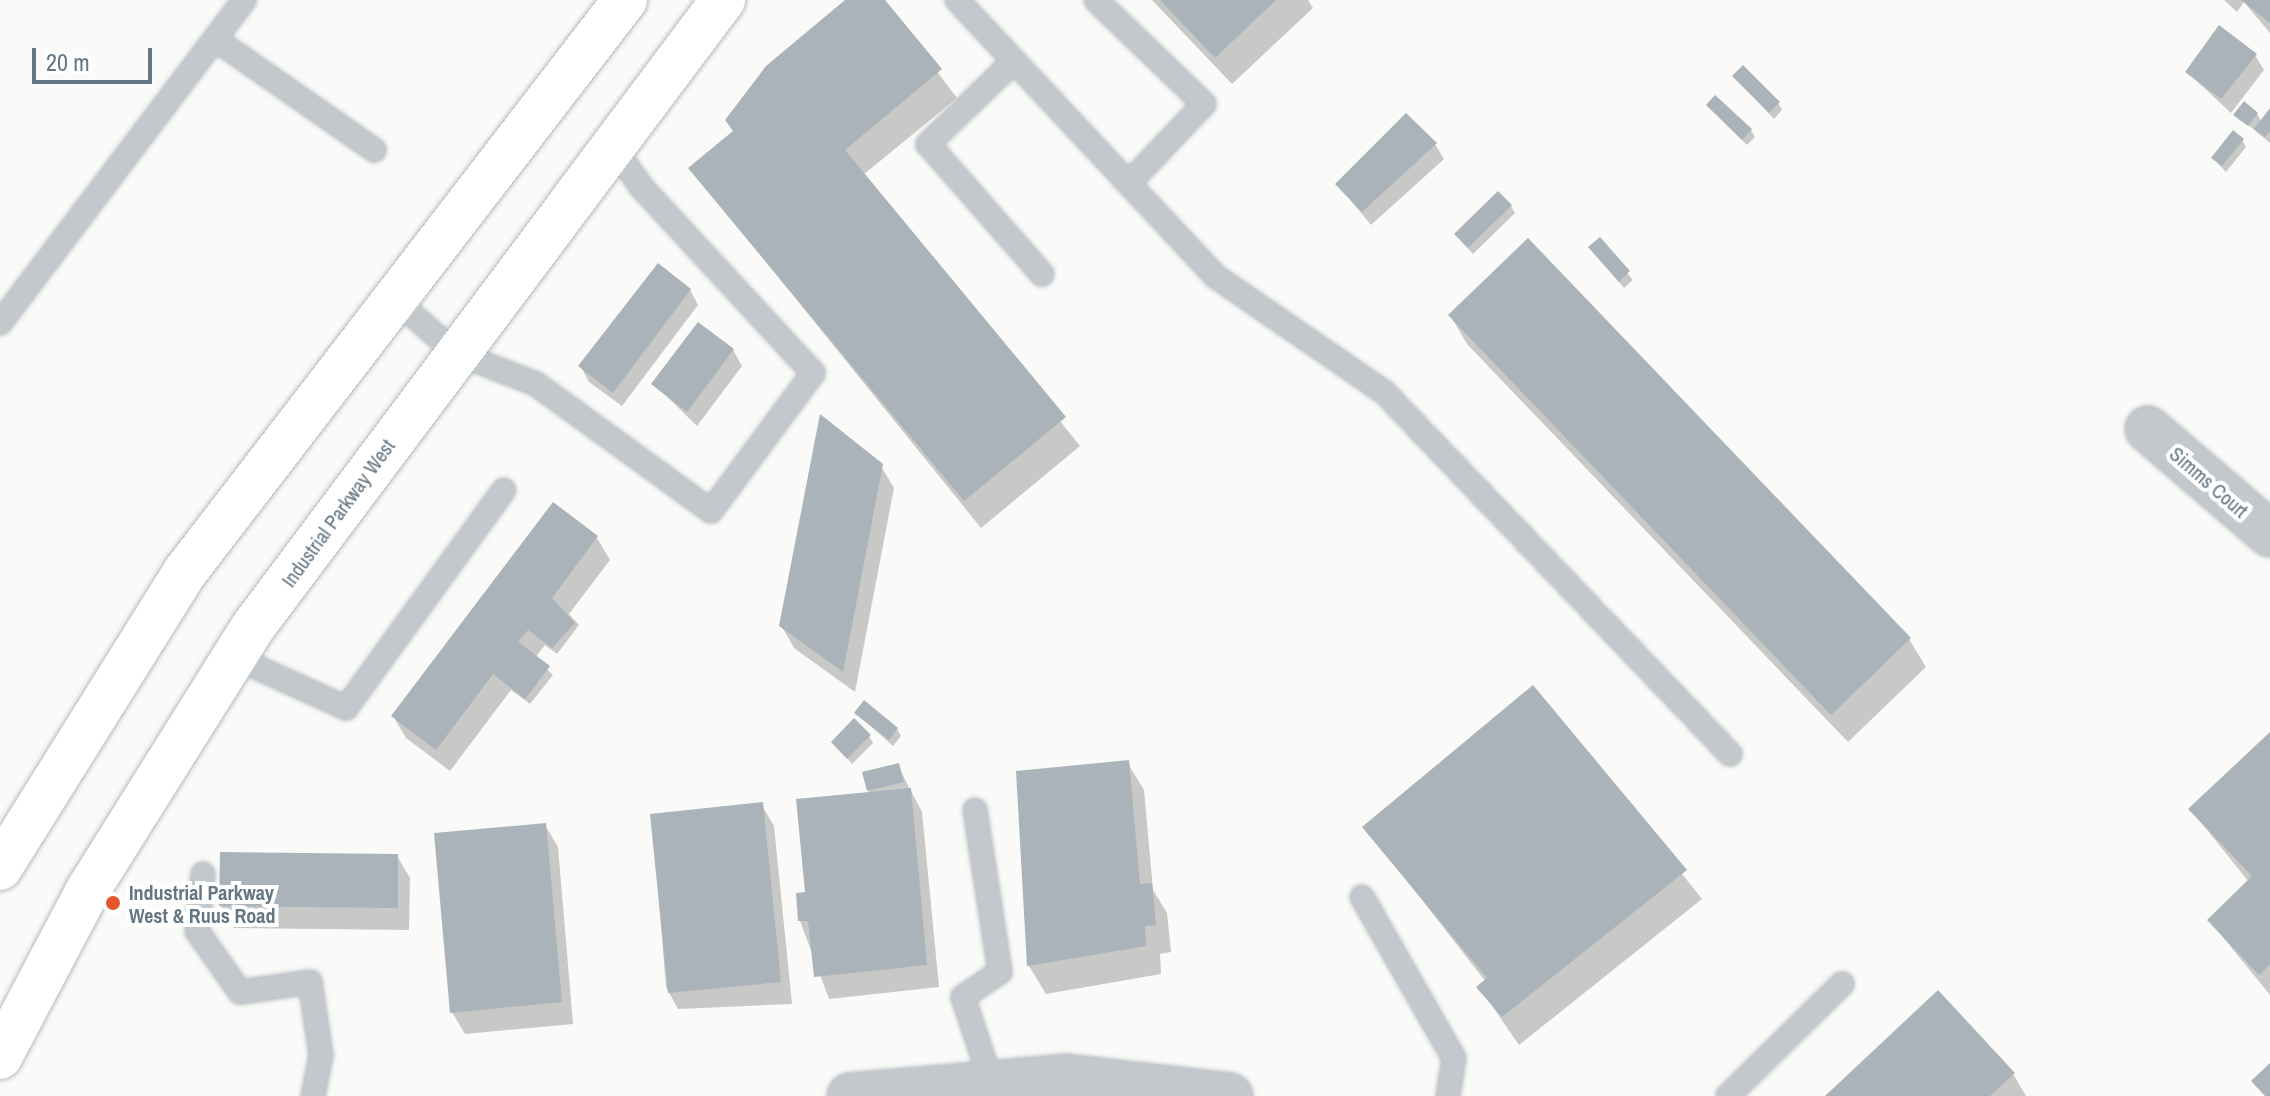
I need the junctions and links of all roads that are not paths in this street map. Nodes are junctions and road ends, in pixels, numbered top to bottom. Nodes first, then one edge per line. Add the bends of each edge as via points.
1 (244, 0) edge
2 (625, 0) edge
3 (723, 0) edge
4 (957, 0) edge
5 (1096, 0) edge
6 (215, 39) junction
7 (1014, 61) junction
8 (613, 146) junction
9 (374, 150) dead end
10 (1129, 183) junction
11 (1042, 274) dead end
12 (393, 298) junction
13 (0, 323) edge
14 (456, 353) junction
15 (2148, 429) dead end
16 (504, 490) dead end
17 (2270, 534) edge
18 (234, 657) junction
19 (1730, 754) dead end
20 (975, 810) dead end
21 (0, 868) edge
22 (203, 874) dead end
23 (1362, 897) dead end
24 (1842, 984) dead end
25 (0, 1057) edge
26 (992, 1084) junction
27 (313, 1096) edge
28 (850, 1096) edge
29 (1230, 1096) edge
30 (1448, 1096) edge
31 (1728, 1096) edge

1 - 6 lane
2 - 12 main road
3 - 8 main road, Industrial Parkway West
4 - 7 lane
5 - 10 lane via 1204,104
6 - 9 lane
6 - 13 lane
7 - 10 lane
7 - 11 lane via 928,144
8 - 14 main road, Industrial Parkway West
8 - 14 lane via 642,188 813,373 711,511 536,384
10 - 19 lane via 1215,276 1384,392
12 - 14 lane
12 - 21 main road via 185,572
14 - 18 main road, Industrial Parkway West
15 - 17 street, Simms Court
16 - 18 lane via 346,708
18 - 25 main road, Industrial Parkway West via 88,890
20 - 26 lane via 1000,972 963,997
22 - 27 lane via 197,931 240,992 310,982 321,1055
23 - 30 lane via 1454,1058
24 - 31 lane
26 - 28 street
26 - 29 street via 1066,1077

